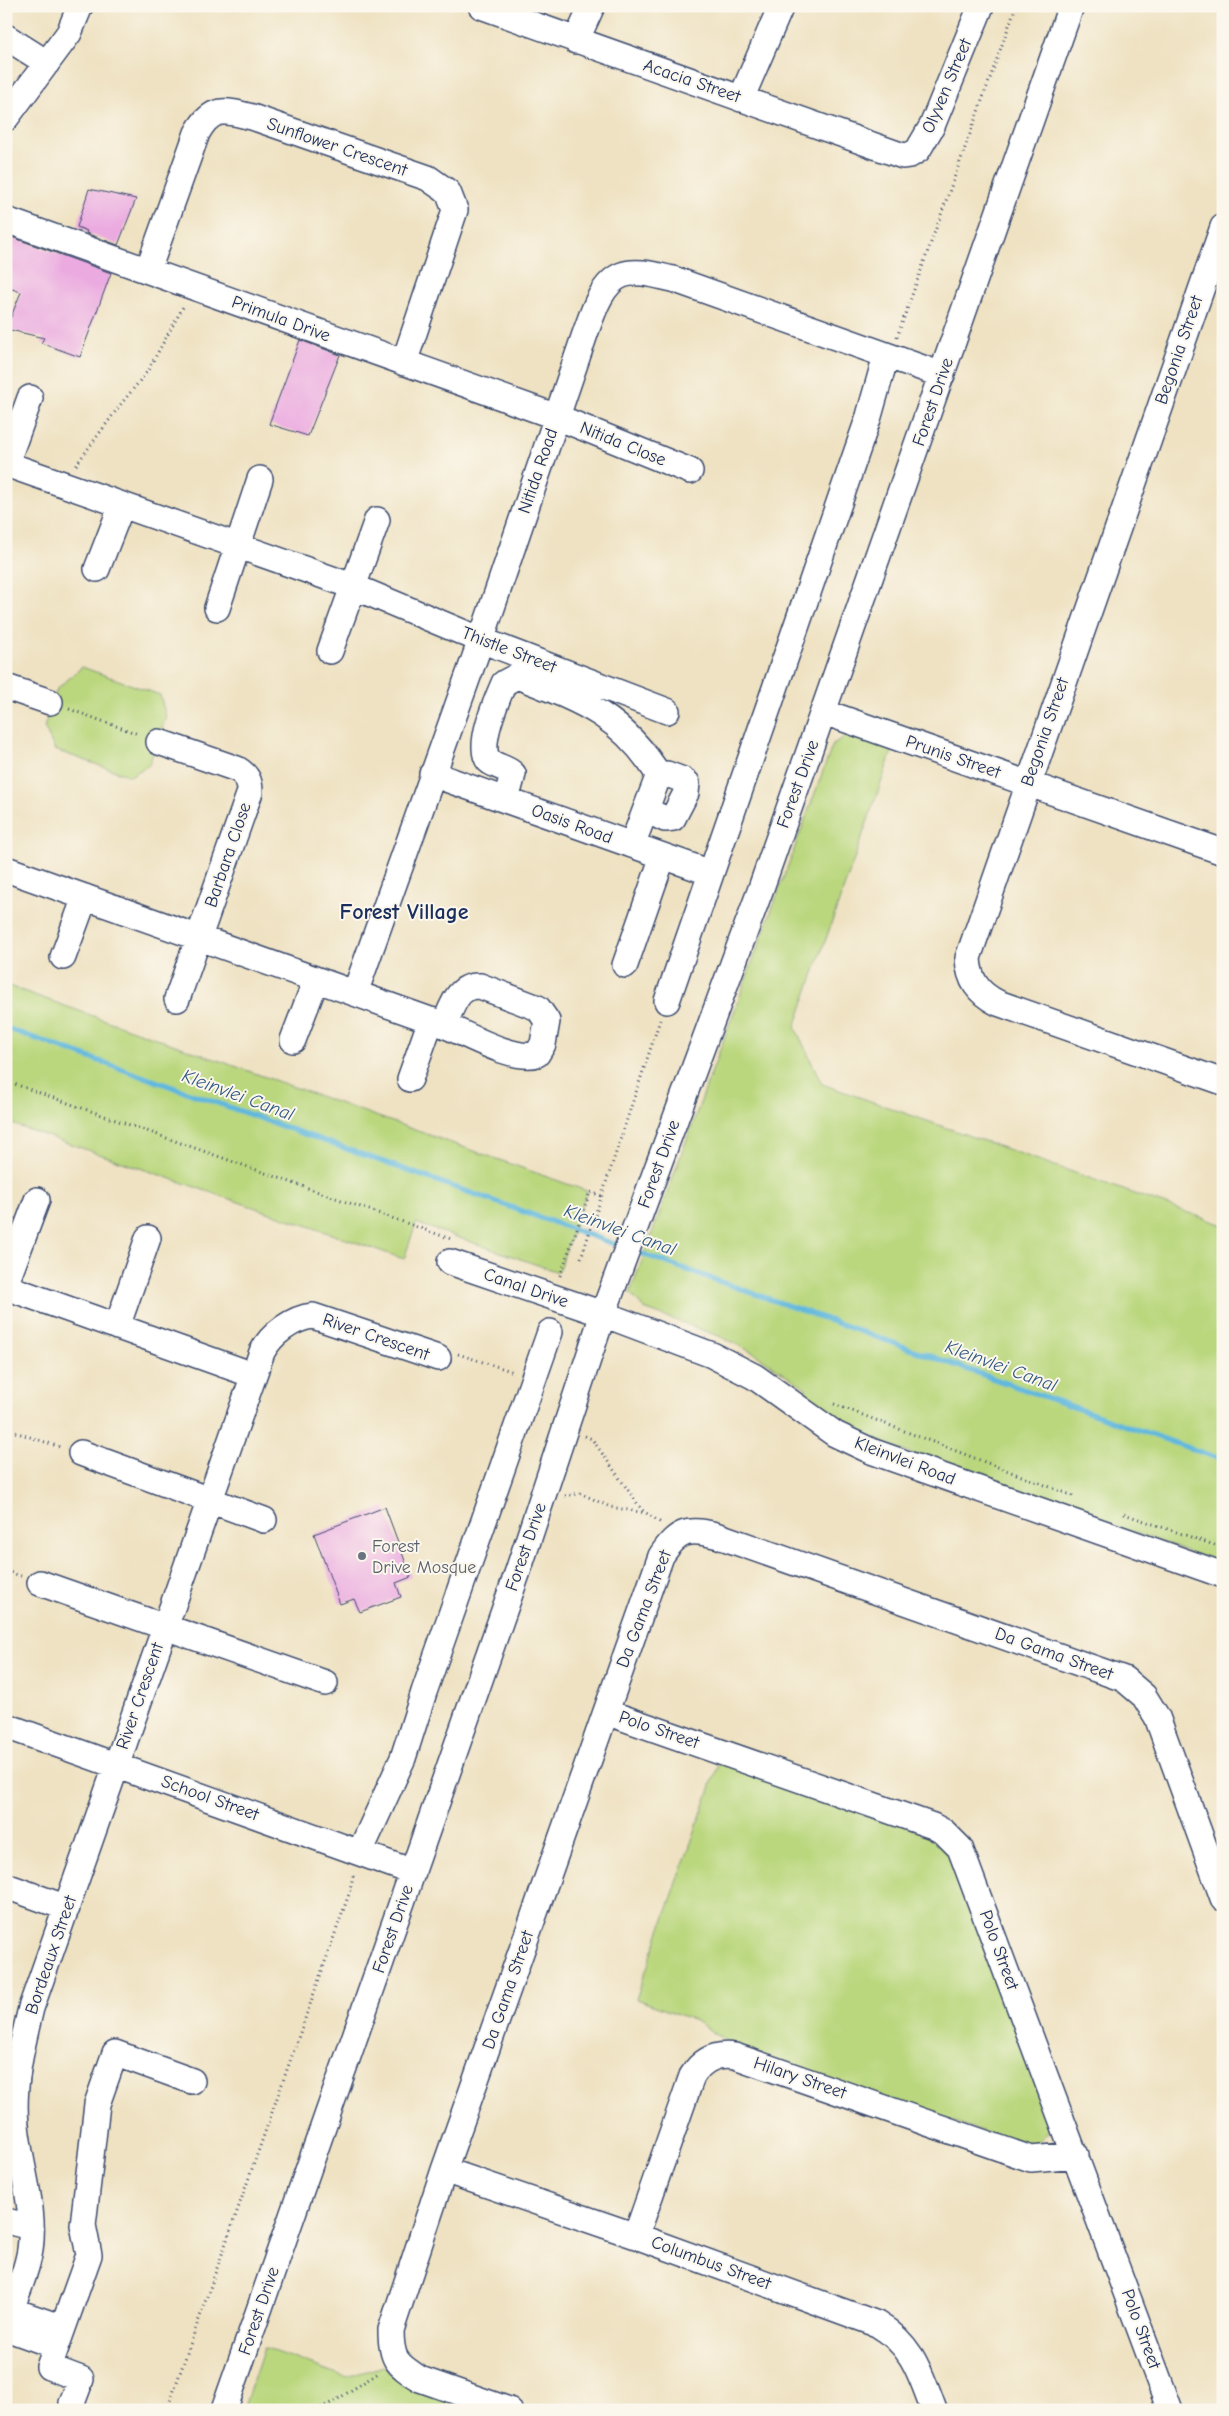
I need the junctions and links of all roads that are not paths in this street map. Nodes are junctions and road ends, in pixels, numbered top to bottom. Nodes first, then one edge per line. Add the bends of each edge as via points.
1 (80, 6) edge
2 (481, 6) edge
3 (592, 6) edge
4 (781, 6) edge
5 (981, 6) edge
6 (1071, 6) edge
7 (6, 37) edge
8 (576, 41) junction
9 (47, 63) junction
10 (741, 99) junction
11 (6, 118) edge
12 (902, 156) joint
13 (6, 220) edge
14 (1223, 227) edge
15 (148, 270) junction
16 (891, 348) junction
17 (404, 363) junction
18 (942, 375) junction
19 (30, 398) dead end
20 (557, 416) junction
21 (6, 464) edge
22 (690, 471) dead end
23 (260, 479) dead end
24 (122, 505) junction
25 (376, 520) dead end
26 (237, 546) junction
27 (98, 569) dead end
28 (352, 586) junction
29 (217, 608) dead end
30 (481, 640) junction
31 (330, 651) dead end
32 (6, 687) edge
33 (50, 702) road end
34 (824, 712) junction
35 (159, 742) road end
36 (639, 748) junction
37 (432, 774) junction
38 (1027, 783) junction
39 (506, 800) junction
40 (632, 845) junction
41 (1223, 852) edge
42 (663, 856) junction
43 (6, 869) edge
44 (711, 873) junction
45 (85, 897) junction
46 (199, 938) junction
47 (63, 957) dead end
48 (624, 965) dead end
49 (316, 980) junction
50 (355, 993) junction
51 (177, 998) dead end
52 (666, 1001) road end
53 (294, 1040) dead end
54 (410, 1079) dead end
55 (1223, 1082) edge
56 (37, 1200) dead end
57 (148, 1238) dead end
58 (452, 1251) road end
59 (6, 1283) edge
60 (6, 1287) edge
61 (603, 1314) junction
62 (117, 1327) junction
63 (550, 1332) dead end
64 (438, 1358) road end
65 (253, 1375) junction
66 (80, 1453) road end
67 (210, 1500) junction
68 (264, 1520) dead end
69 (1223, 1575) edge
70 (40, 1583) dead end
71 (164, 1628) junction
72 (326, 1683) dead end
73 (606, 1712) junction
74 (6, 1726) edge
75 (116, 1765) junction
76 (360, 1852) junction
77 (413, 1872) junction
78 (6, 1886) edge
79 (1223, 1898) edge
80 (67, 1908) junction
81 (192, 2081) dead end
82 (1076, 2155) junction
83 (444, 2170) junction
84 (6, 2221) edge
85 (31, 2227) junction
86 (636, 2236) junction
87 (10, 2315) edge
88 (62, 2330) junction
89 (72, 2403) dead end
90 (224, 2410) edge
91 (509, 2410) edge
92 (934, 2410) edge
93 (1170, 2410) edge

1 - 9 street via 69,33
2 - 8 street, Acacia Street
3 - 8 street
4 - 10 street
5 - 12 street, Olyven Street via 932,126 918,150
6 - 18 street, Forest Drive
7 - 9 street
8 - 10 street, Acacia Street
9 - 11 street
10 - 12 street, Acacia Street
13 - 15 street, Primula Drive
14 - 38 street, Begonia Street
15 - 17 street, Primula Drive
15 - 17 street, Sunflower Crescent via 197,133 202,123 218,112 252,117 428,178 448,192 455,210
16 - 18 street, Nitida Road
16 - 20 street, Nitida Road via 673,279 644,274 622,275 607,286 596,307
16 - 44 street
17 - 20 street, Primula Drive
18 - 34 street, Forest Drive
19 - 21 street, Thistle Street
20 - 22 street, Nitida Close
20 - 30 street, Nitida Road
21 - 24 street, Thistle Street
23 - 26 street
24 - 26 street, Thistle Street
24 - 27 street
25 - 28 street
26 - 28 street, Thistle Street
26 - 29 street
28 - 30 street, Thistle Street
28 - 31 street
30 - 36 street, Thistle Street via 659,708
30 - 37 street, Nitida Road
32 - 33 street
34 - 38 street, Prunis Street
34 - 61 street, Forest Drive
35 - 46 street, Barbara Close via 237,769 250,783 250,792
36 - 39 street via 603,714 517,676 509,678 504,683 484,741 489,761 512,774
36 - 40 street via 660,777
37 - 39 street, Oasis Road
37 - 50 street, Nitida Road
38 - 41 street, Prunis Street
38 - 55 street, Begonia Street via 969,950 968,966 974,984 980,992 998,1003
39 - 40 street, Oasis Road
40 - 42 street, Oasis Road
42 - 44 street, Oasis Road
42 - 48 street
43 - 45 street
44 - 52 street
45 - 46 street
45 - 47 street
46 - 49 street
46 - 51 street
49 - 50 street
49 - 53 street
50 - 54 street via 438,1023
56 - 59 street
57 - 62 street
58 - 61 street, Canal Drive
60 - 62 street
61 - 69 street, Kleinvlei Road via 734,1366 774,1389 835,1434 871,1451
61 - 77 street, Forest Drive
62 - 65 street
63 - 76 street via 403,1758
64 - 65 street, River Crescent via 313,1316 297,1320 272,1337
65 - 67 street, River Crescent
66 - 67 street
67 - 68 street
67 - 71 street, River Crescent
70 - 71 street, River Crescent
71 - 72 street, River Crescent
71 - 75 street, River Crescent
73 - 79 street, Da Gama Street via 661,1556 682,1533 700,1531 719,1536 1124,1679 1144,1696 1157,1717
73 - 82 street, Polo Street via 933,1826 953,1840 965,1858
73 - 83 street, Da Gama Street
74 - 75 street, School Street
75 - 76 street, School Street
75 - 80 street, Bordeaux Street
76 - 77 street, School Street
77 - 90 street, Forest Drive
78 - 80 street
80 - 85 street, Bordeaux Street via 31,2008 15,2092 16,2125
81 - 88 street via 115,2053 98,2104 83,2225 89,2254
82 - 86 street, Hilary Street via 1031,2159 735,2056 718,2056 702,2063 692,2076
82 - 93 street, Polo Street
83 - 86 street, Columbus Street
83 - 91 street, Da Gama Street via 391,2330 391,2347 396,2362 420,2379
84 - 85 street
85 - 87 street, Bordeaux Street via 30,2250
86 - 92 street, Columbus Street via 877,2324 900,2340 909,2351
87 - 88 street
88 - 89 street via 49,2368 81,2379

